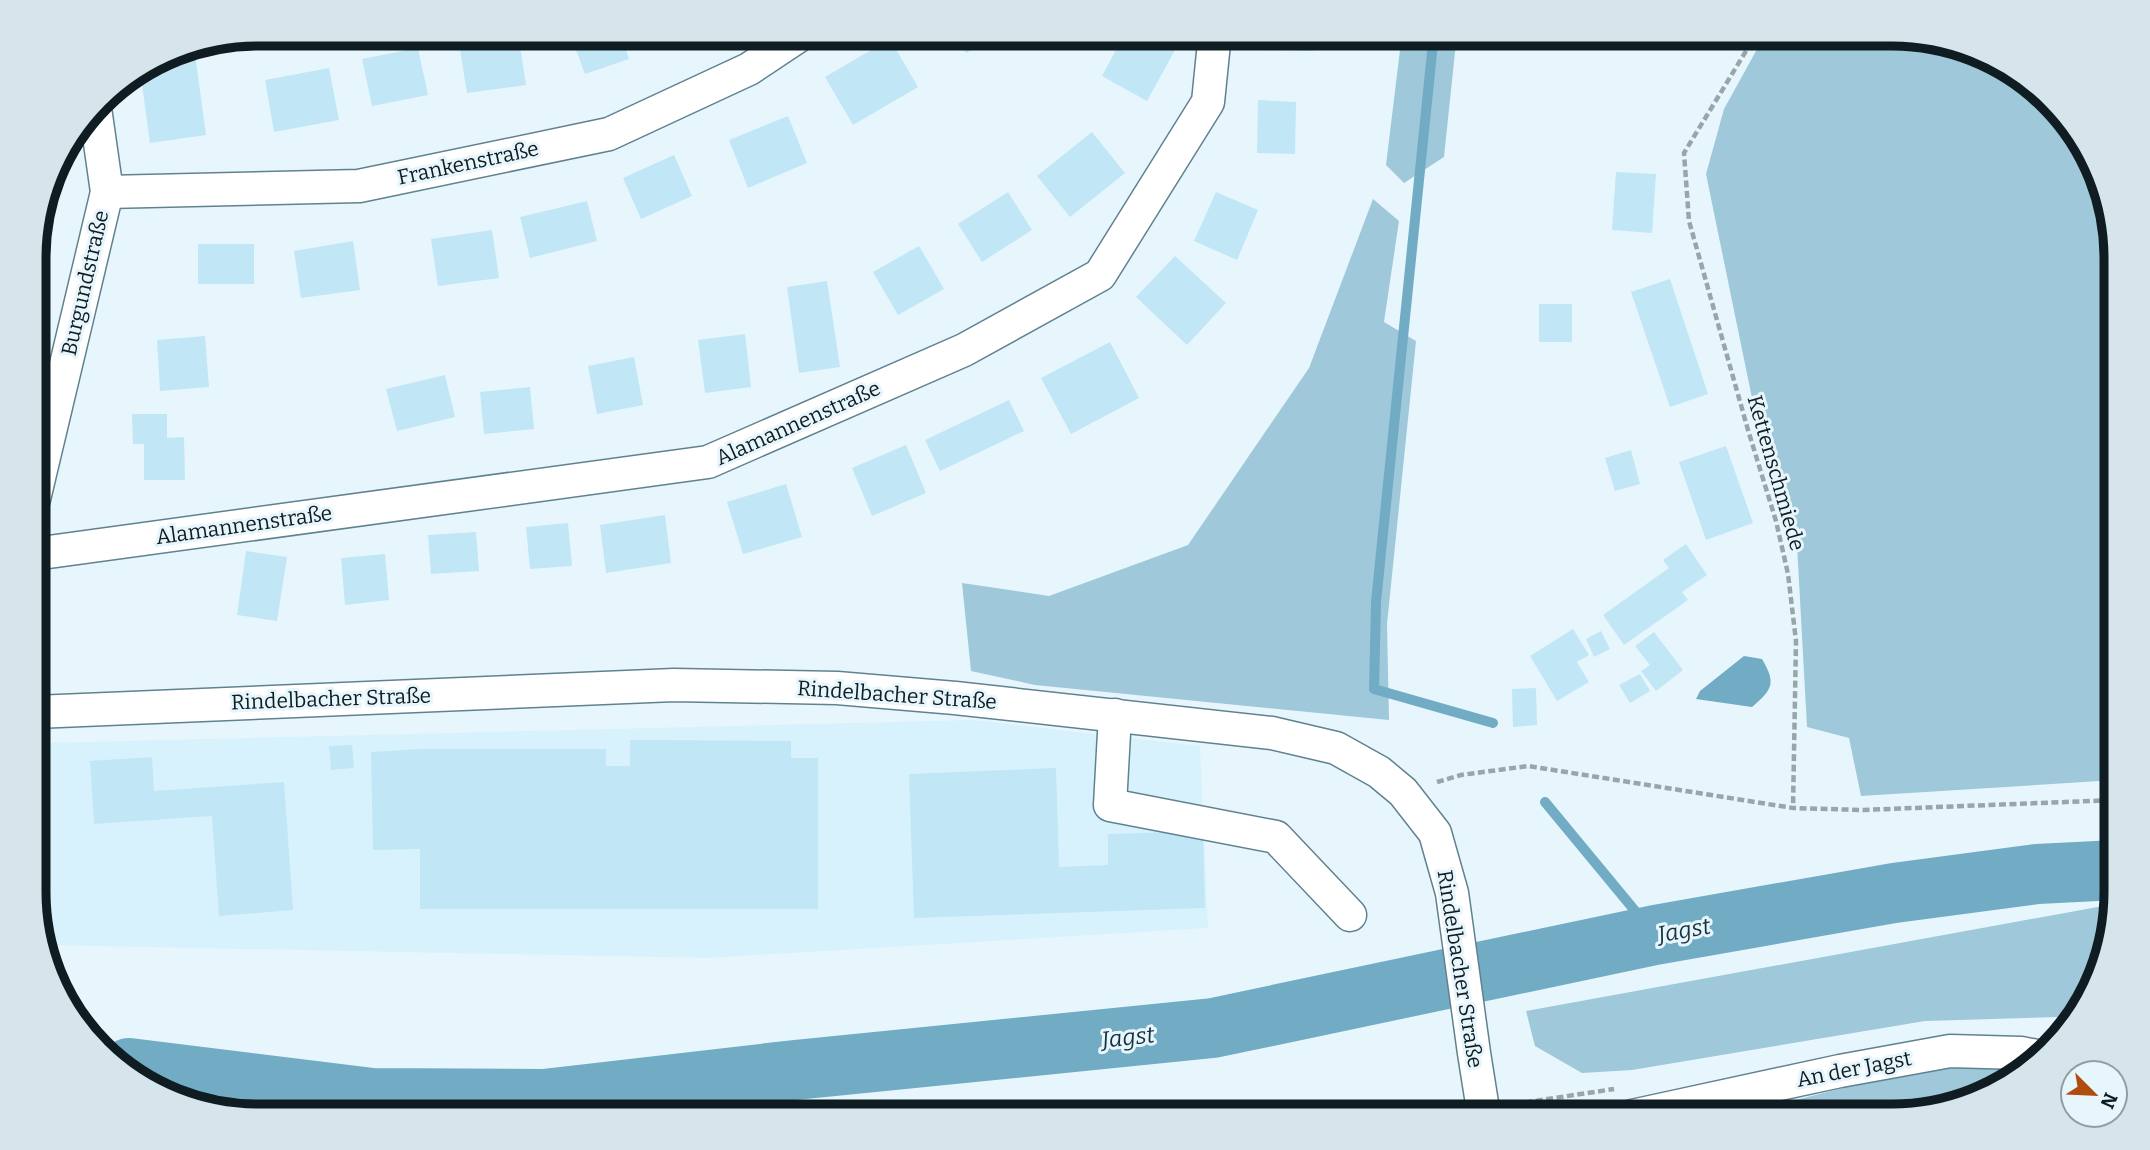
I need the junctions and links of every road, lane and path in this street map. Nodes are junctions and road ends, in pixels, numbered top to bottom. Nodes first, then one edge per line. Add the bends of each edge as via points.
1 (1214, 45) edge
2 (1750, 45) edge
3 (784, 46) edge
4 (97, 120) edge
5 (107, 192) junction
6 (46, 450) edge
7 (46, 552) edge
8 (45, 712) edge
9 (1115, 715) junction
10 (1403, 792) junction
11 (2104, 800) edge
12 (1793, 808) junction
13 (1350, 915) dead end
14 (2029, 1054) edge
15 (1483, 1104) edge
16 (1687, 1104) edge

1 - 7 street, Alamannenstraße via 1208,102 1100,275 964,350 708,463
2 - 12 path, Kettenschmiede via 1684,153 1689,221 1788,574 1796,641
3 - 5 street, Frankenstraße via 749,69 610,134 359,186
4 - 5 street, Burgundstraße
5 - 6 street, Burgundstraße
8 - 9 street, Rindelbacher Straße via 674,685 837,688
9 - 10 street, Rindelbacher Straße via 1272,733 1336,748 1379,772
9 - 13 street via 1110,804 1276,837
10 - 12 path via 1461,775 1528,766
10 - 15 street, Rindelbacher Straße via 1435,833 1452,893
11 - 12 path via 1863,810
14 - 16 street, An der Jagst via 1950,1051

